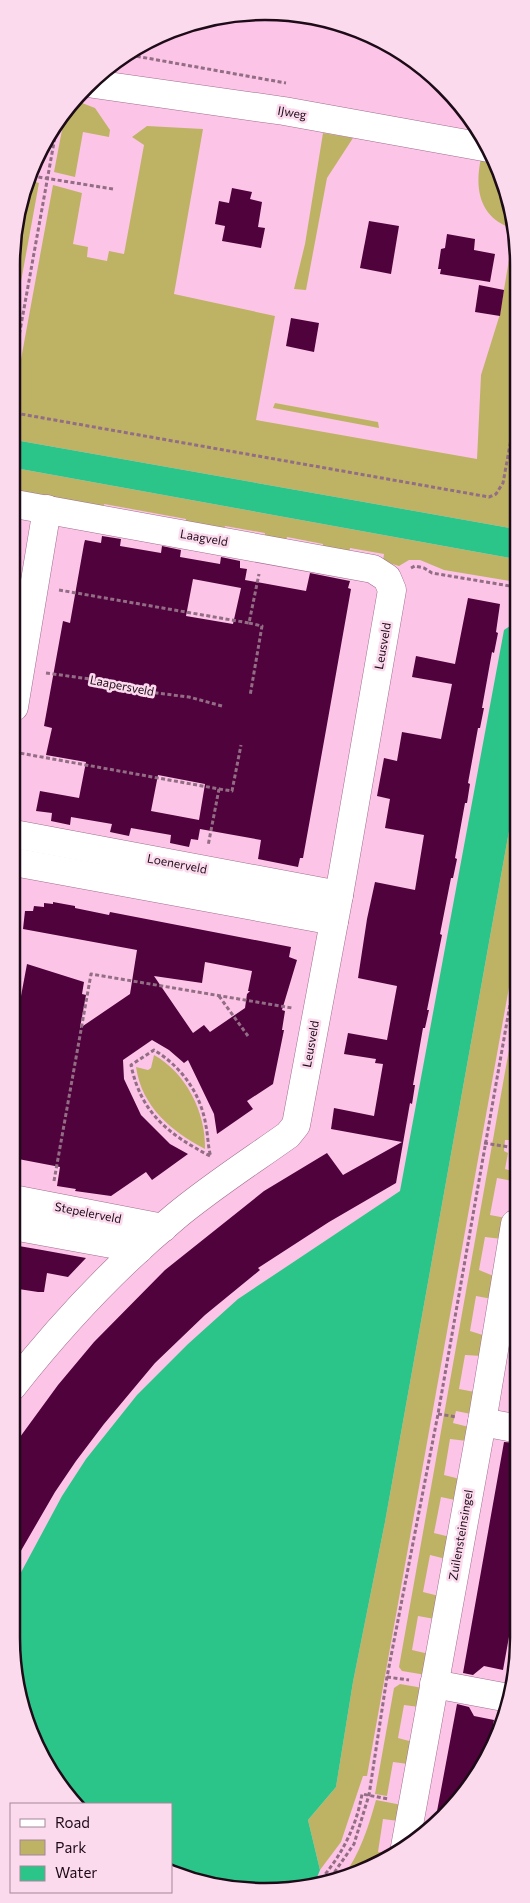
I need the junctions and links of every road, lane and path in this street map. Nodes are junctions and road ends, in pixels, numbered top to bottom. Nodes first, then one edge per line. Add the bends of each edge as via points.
1 (99, 85) edge
2 (55, 139) edge
3 (479, 146) edge
4 (37, 177) edge
5 (48, 178) junction
6 (113, 189) dead end
7 (20, 331) edge
8 (20, 414) edge
9 (510, 445) edge
10 (20, 505) edge
11 (46, 509) junction
12 (264, 548) junction
13 (389, 581) junction
14 (35, 586) junction
15 (510, 587) edge
16 (249, 623) junction
17 (20, 671) joint
18 (250, 696) dead end
19 (222, 706) dead end
20 (241, 745) dead end
21 (20, 753) edge
22 (219, 789) junction
23 (20, 835) edge
24 (20, 863) edge
25 (204, 869) junction
26 (339, 894) junction
27 (334, 921) junction
28 (219, 996) junction
29 (510, 1003) edge
30 (317, 1013) junction
31 (248, 1036) dead end
32 (484, 1143) junction
33 (510, 1147) edge
34 (210, 1156) junction
35 (226, 1178) junction
36 (20, 1200) edge
37 (50, 1206) junction
38 (20, 1227) edge
39 (163, 1228) junction
40 (139, 1250) junction
41 (510, 1254) edge
42 (20, 1377) edge
43 (482, 1422) junction
44 (510, 1427) edge
45 (434, 1684) junction
46 (503, 1697) edge
47 (361, 1799) dead end
48 (407, 1838) edge
49 (334, 1873) edge
50 (323, 1876) edge

1 - 3 street, IJweg via 284,111
2 - 5 path
4 - 5 path
5 - 6 path
5 - 7 path
8 - 9 path via 489,497 496,494 503,483
10 - 11 street, Laagveld
11 - 12 street, Laagveld
11 - 14 street
12 - 13 street, Laagveld via 373,569 380,571
12 - 16 path
13 - 15 path via 415,566 432,573
13 - 26 street, Leusveld via 392,595
14 - 16 path
14 - 17 street
16 - 18 path via 262,626
17 - 19 path, Laapersveld via 112,682
20 - 22 path via 232,791
21 - 22 path
22 - 25 path
23 - 25 street, Loenerveld
24 - 27 street
25 - 26 street, Loenerveld
26 - 27 street, Leusveld
27 - 30 street, Leusveld
28 - 30 path
28 - 31 path
28 - 37 path via 91,974
29 - 32 path
30 - 35 street, Leusveld via 296,1125
32 - 33 path
32 - 49 path via 368,1800 354,1844
34 - 34 path via 203,1113 192,1086 184,1076 154,1050 131,1065 145,1104 160,1123
34 - 35 path
35 - 39 street, Leusveld
36 - 37 street, Stepelerveld
37 - 39 street, Stepelerveld
38 - 40 street
39 - 40 street, Leusveld
40 - 42 street, Leusveld via 56,1334
41 - 43 street, Zuilensteinsingel
43 - 44 street
43 - 45 street, Zuilensteinsingel
45 - 46 street
45 - 48 street, Zuilensteinsingel
47 - 50 path via 345,1847

